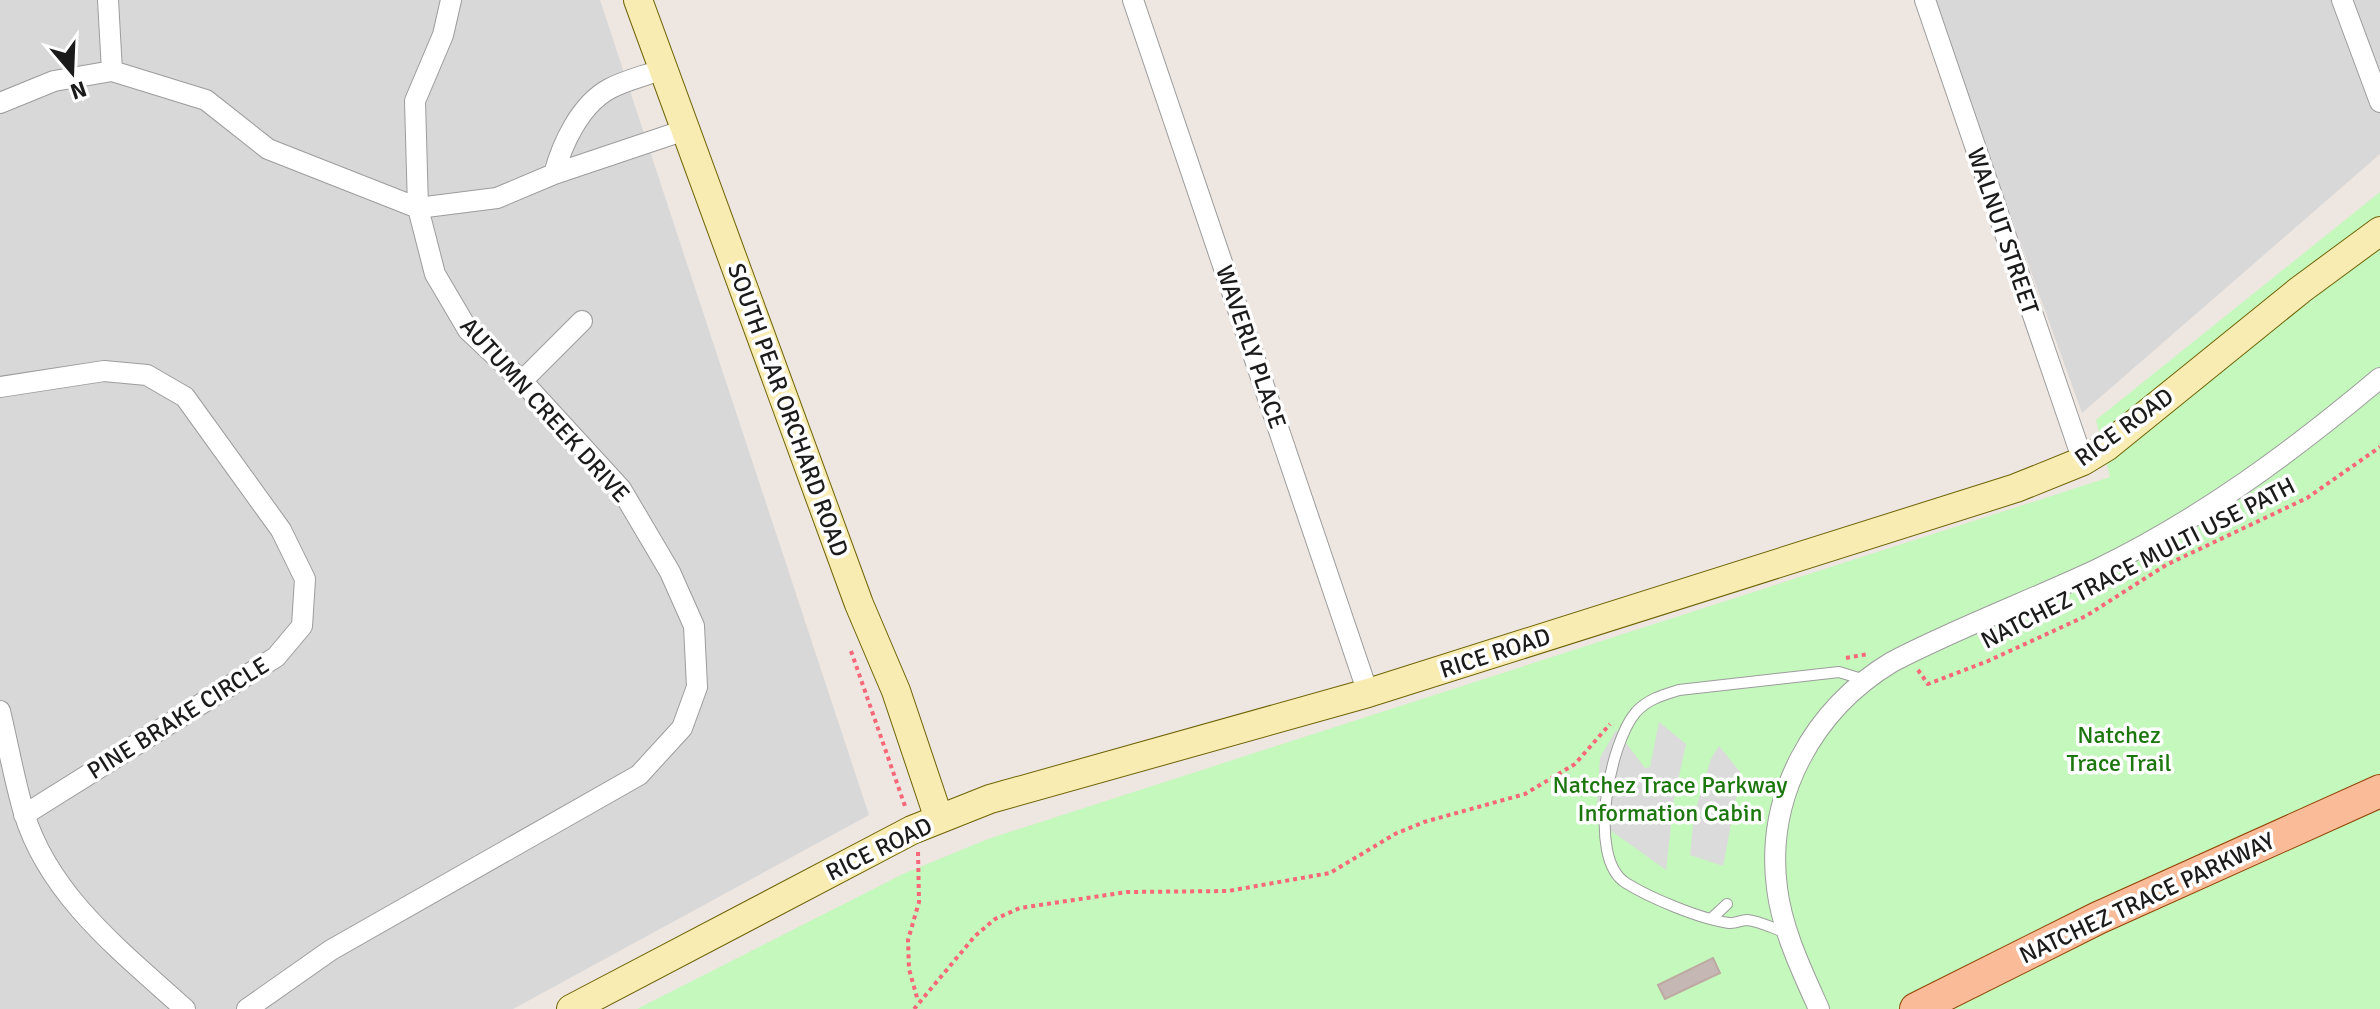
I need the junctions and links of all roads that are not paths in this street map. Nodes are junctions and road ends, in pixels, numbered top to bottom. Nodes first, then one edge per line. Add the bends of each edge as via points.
1 (108, 0) edge
2 (451, 0) edge
3 (638, 0) edge
4 (1133, 0) edge
5 (1925, 0) edge
6 (2342, 0) edge
7 (663, 69) junction
8 (112, 71) junction
9 (2380, 102) edge
10 (0, 103) edge
11 (685, 130) junction
12 (554, 174) junction
13 (418, 208) junction
14 (2380, 231) edge
15 (582, 321) dead end
16 (2380, 378) edge
17 (522, 381) junction
18 (0, 387) edge
19 (2083, 461) junction
20 (1865, 680) junction
21 (1368, 693) junction
22 (0, 711) edge
23 (2380, 791) edge
24 (24, 815) junction
25 (939, 819) junction
26 (1727, 904) dead end
27 (1712, 918) junction
28 (1787, 933) junction
29 (185, 1009) edge
30 (247, 1009) edge
31 (571, 1009) edge
32 (1819, 1009) edge
33 (1916, 1009) edge

1 - 8 street
2 - 13 street, AUTUMN CREEK DRIVE via 443,35 415,101
3 - 7 street, SOUTH PEAR ORCHARD ROAD
4 - 21 street, WAVERLY PLACE
5 - 19 street, WALNUT STREET
6 - 9 street
7 - 11 street, SOUTH PEAR ORCHARD ROAD
7 - 12 street via 609,89 594,101 560,152
8 - 10 street via 54,81
8 - 13 street via 206,100 268,149
11 - 12 street
11 - 25 street, SOUTH PEAR ORCHARD ROAD
12 - 13 street via 497,198
13 - 17 street, AUTUMN CREEK DRIVE via 435,274 468,330
14 - 19 street, RICE ROAD
15 - 17 street
16 - 20 street via 2203,512 2099,568 1908,654
17 - 30 street, AUTUMN CREEK DRIVE via 621,489 676,586 694,626 697,687 682,728 639,775 331,950
18 - 24 street, PINE BRAKE CIRCLE via 104,371 147,375 185,397 281,530 305,579 302,626 276,657
19 - 21 street, RICE ROAD via 2016,488
20 - 27 lane via 1839,672 1679,690 1646,702 1627,723 1617,745 1605,815 1607,851 1615,872 1651,896
20 - 28 street via 1831,710 1814,734 1783,806 1776,872
21 - 25 street, RICE ROAD via 990,799
22 - 24 street
23 - 33 main road, NATCHEZ TRACE PARKWAY via 2098,918
24 - 29 street via 50,869 88,921
25 - 31 street, RICE ROAD
26 - 27 lane
27 - 28 lane via 1731,924 1746,920
28 - 32 street

